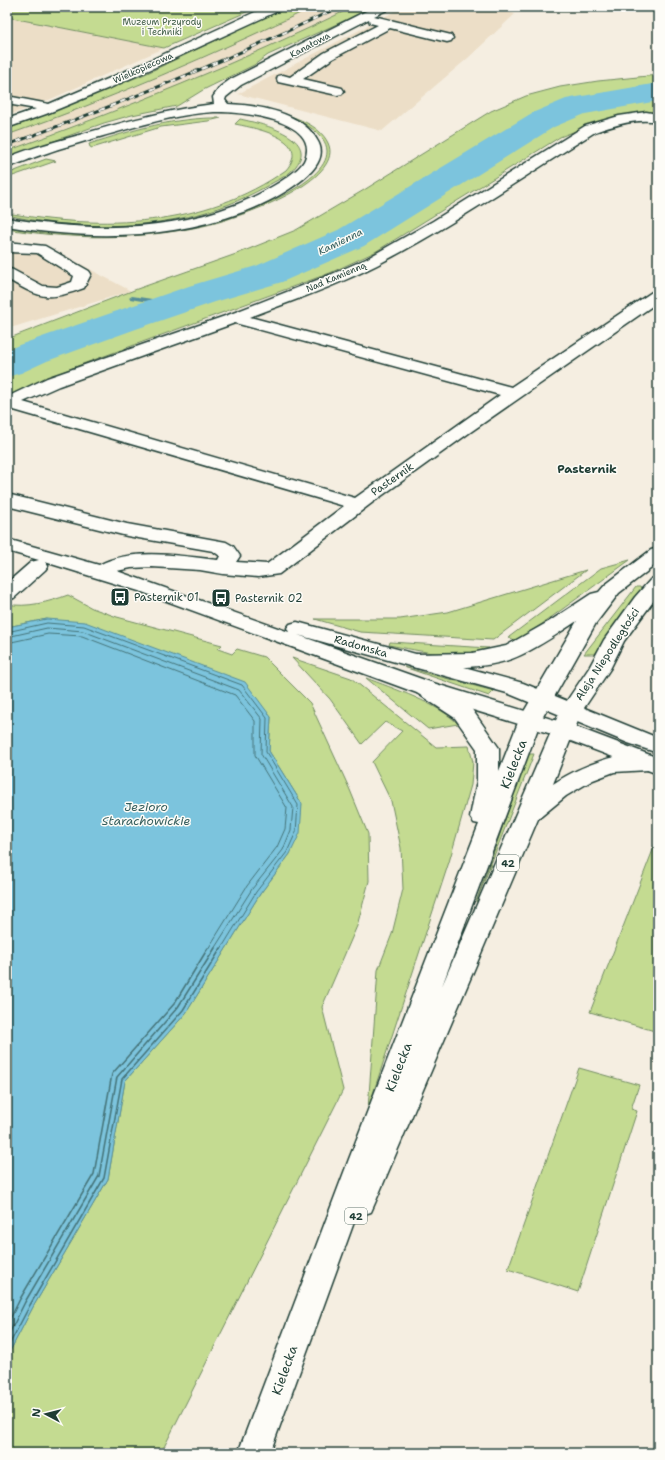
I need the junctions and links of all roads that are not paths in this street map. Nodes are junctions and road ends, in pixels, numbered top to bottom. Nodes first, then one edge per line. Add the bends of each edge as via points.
1 (276, 7) edge
2 (383, 7) edge
3 (365, 16) junction
4 (388, 24) junction
5 (447, 38) dead end
6 (256, 73) junction
7 (292, 81) junction
8 (337, 91) dead end
9 (7, 100) edge
10 (215, 102) junction
11 (49, 108) junction
12 (192, 111) junction
13 (652, 117) edge
14 (7, 124) edge
15 (89, 136) junction
16 (7, 163) edge
17 (7, 170) edge
18 (7, 222) edge
19 (7, 247) edge
20 (7, 274) edge
21 (658, 295) edge
22 (234, 318) junction
23 (512, 393) junction
24 (7, 403) edge
25 (7, 500) edge
26 (356, 504) junction
27 (7, 545) edge
28 (658, 554) edge
29 (38, 566) dead end
30 (223, 568) junction
31 (101, 572) junction
32 (658, 583) edge
33 (149, 588) junction
34 (612, 589) junction
35 (7, 594) edge
36 (417, 661) junction
37 (425, 688) junction
38 (542, 700) junction
39 (530, 720) junction
40 (567, 720) junction
41 (655, 758) edge
42 (527, 818) junction
43 (475, 862) junction
44 (257, 1445) edge

1 - 11 street, Wielkopiecowa via 136,72
2 - 3 street, Kanałowa
3 - 4 street
3 - 6 street, Kanałowa
4 - 5 street
4 - 7 street via 328,56
6 - 7 street
6 - 10 street, Kanałowa via 236,82 219,95
7 - 8 street
9 - 11 street
10 - 12 street
10 - 12 street, Kanałowa via 195,105
10 - 18 street via 281,126 311,141 314,155 307,168 294,180 238,209 204,219 116,231 66,229
11 - 14 street, Wielkopiecowa
12 - 15 street via 152,118
13 - 22 street, Nad Kamienną via 619,120 590,129 438,224 371,262
15 - 16 street via 39,150
15 - 17 street
19 - 20 street via 40,249 83,274 78,285 58,292 40,291
21 - 23 street, Pasternik
22 - 23 street
22 - 24 street, Nad Kamienną via 53,382
23 - 26 street, Pasternik
24 - 26 street
25 - 30 street via 127,530 219,546 230,556
26 - 30 street, Pasternik via 272,570
27 - 31 street, Radomska
28 - 34 street, 42
29 - 35 street
30 - 31 street, Pasternik via 139,561 114,564
31 - 33 street, Radomska
32 - 40 street, Aleja Niepodległości / 42 via 614,640
33 - 36 street, Radomska
33 - 37 street, Radomska
34 - 36 street via 514,651 472,660
34 - 38 street, 42 via 587,621
36 - 38 street, Radomska via 515,688
37 - 39 street, Radomska
37 - 43 street via 463,713 488,748 488,781
38 - 39 street, Kielecka / 42
38 - 40 street, Radomska
39 - 40 street, Radomska
39 - 43 street, Kielecka / 42
40 - 41 street
40 - 42 street, Kielecka / 42
41 - 42 street via 618,763 585,774 566,784
42 - 44 street, Kielecka / 42
43 - 44 street, Kielecka / 42

